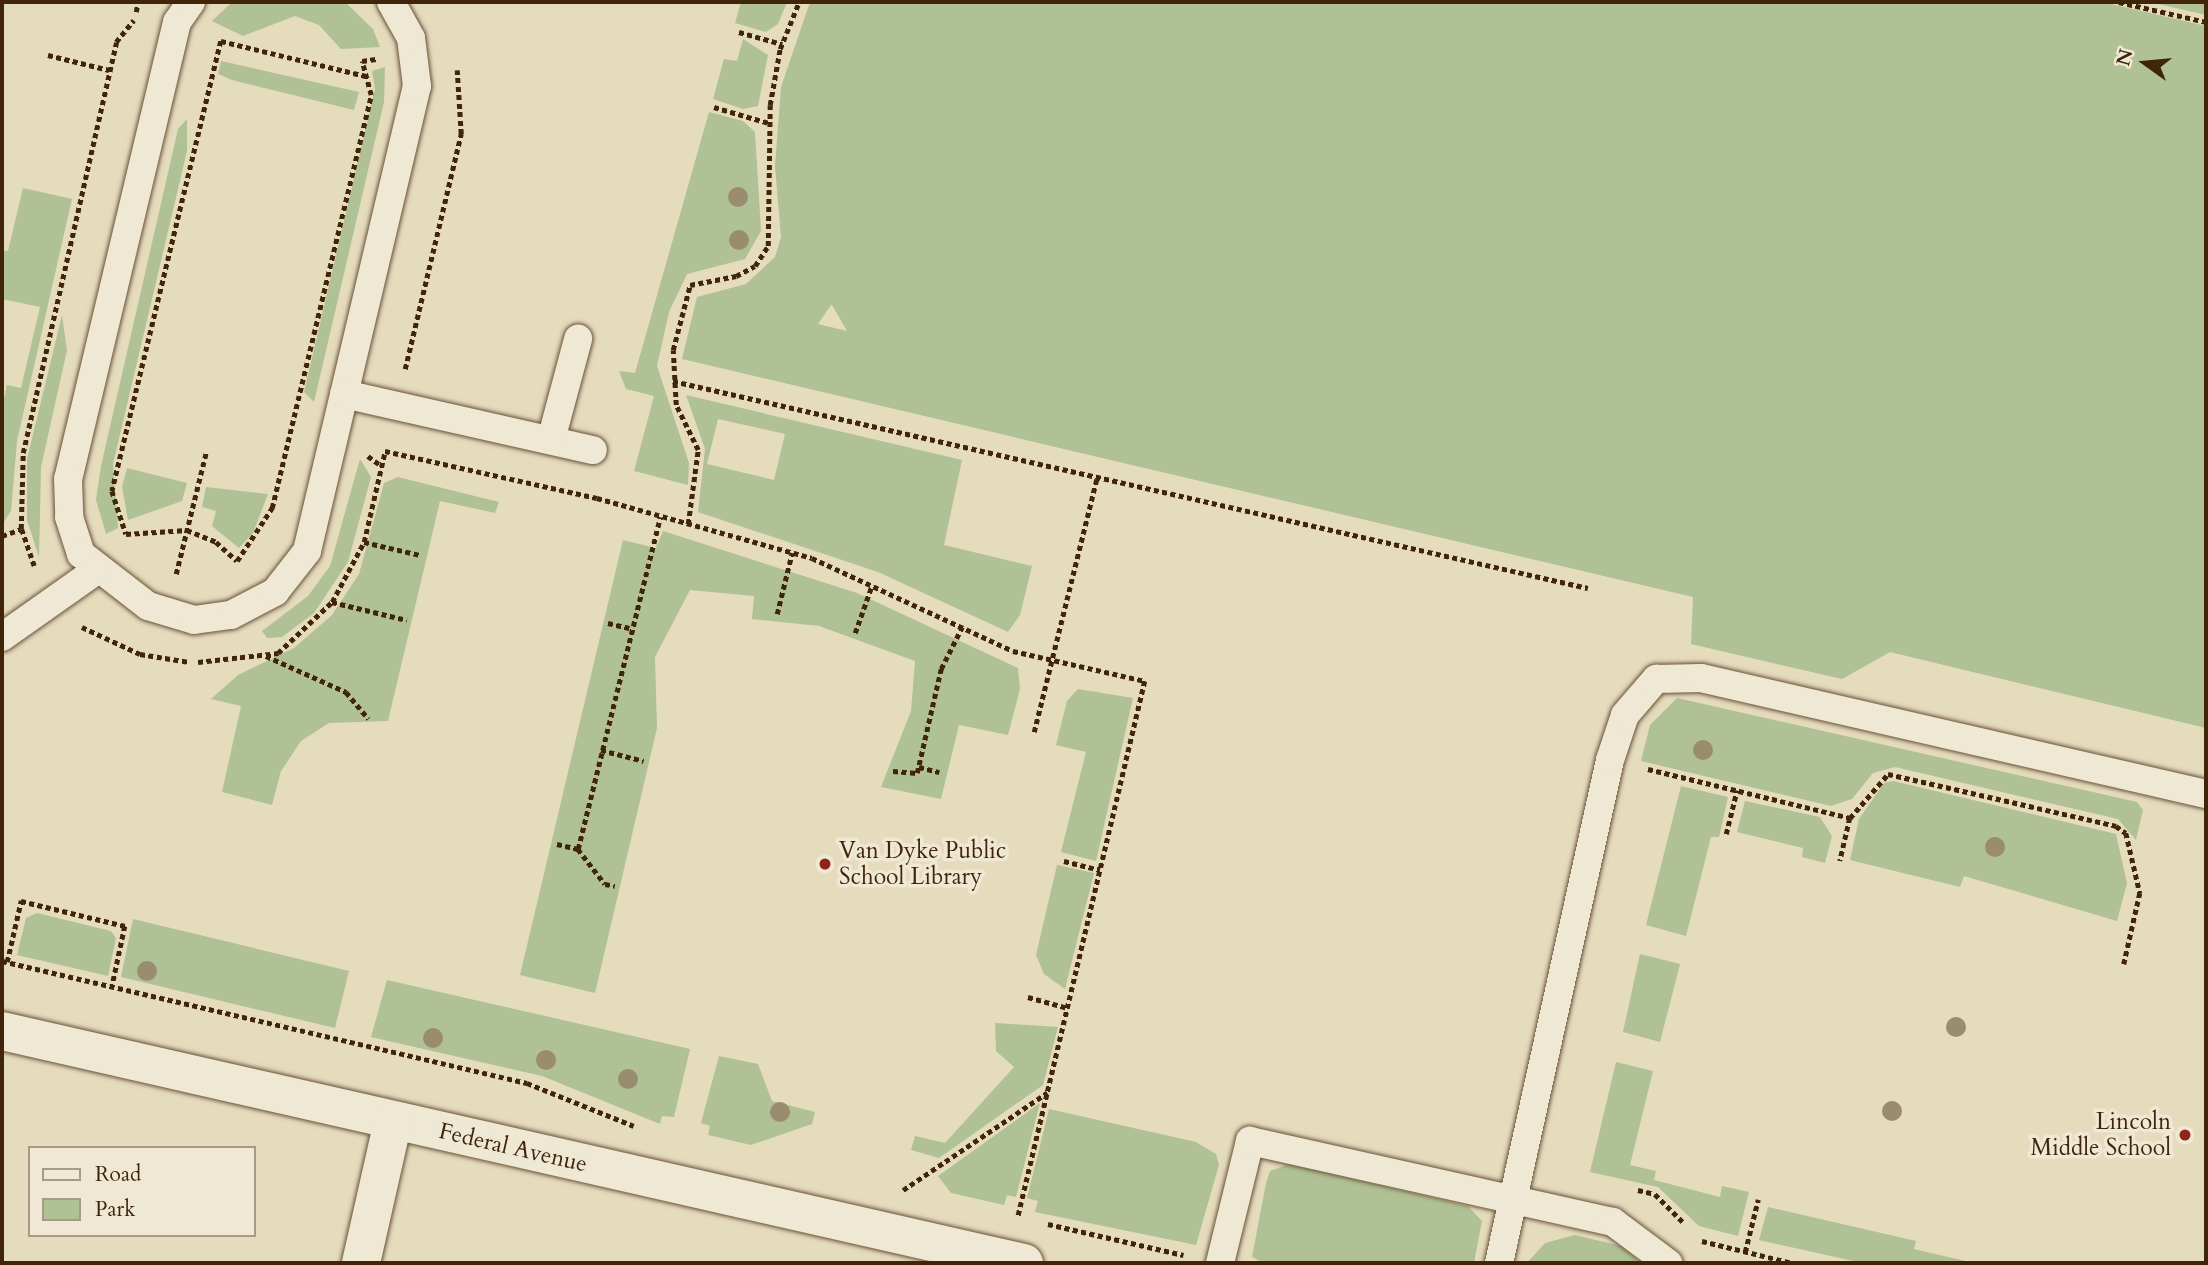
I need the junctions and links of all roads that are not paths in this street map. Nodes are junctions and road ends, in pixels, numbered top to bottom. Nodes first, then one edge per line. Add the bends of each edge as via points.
1 (391, 2) edge
2 (187, 8) edge
3 (578, 340) dead end
4 (344, 394) junction
5 (551, 440) junction
6 (593, 450) dead end
7 (97, 570) junction
8 (2, 637) edge
9 (2206, 793) edge
10 (2, 1031) edge
11 (393, 1121) junction
12 (1513, 1200) junction
13 (962, 1257) edge
14 (361, 1263) edge
15 (1024, 1263) edge
16 (1220, 1263) edge
17 (1499, 1263) edge
18 (1668, 1263) edge

1 - 4 lane via 413,52 417,86
2 - 7 lane via 68,479 69,517 81,554
3 - 5 lane
4 - 5 lane
4 - 7 lane via 307,551 275,592 231,615 194,620 167,612
5 - 6 lane
7 - 8 lane
9 - 12 lane via 1701,678 1656,679 1625,715 1610,760
10 - 11 street, Federal Avenue
11 - 13 street, Federal Avenue
11 - 14 street
12 - 16 lane via 1250,1141
12 - 17 lane
12 - 18 lane via 1613,1222
13 - 15 street, Federal Avenue

